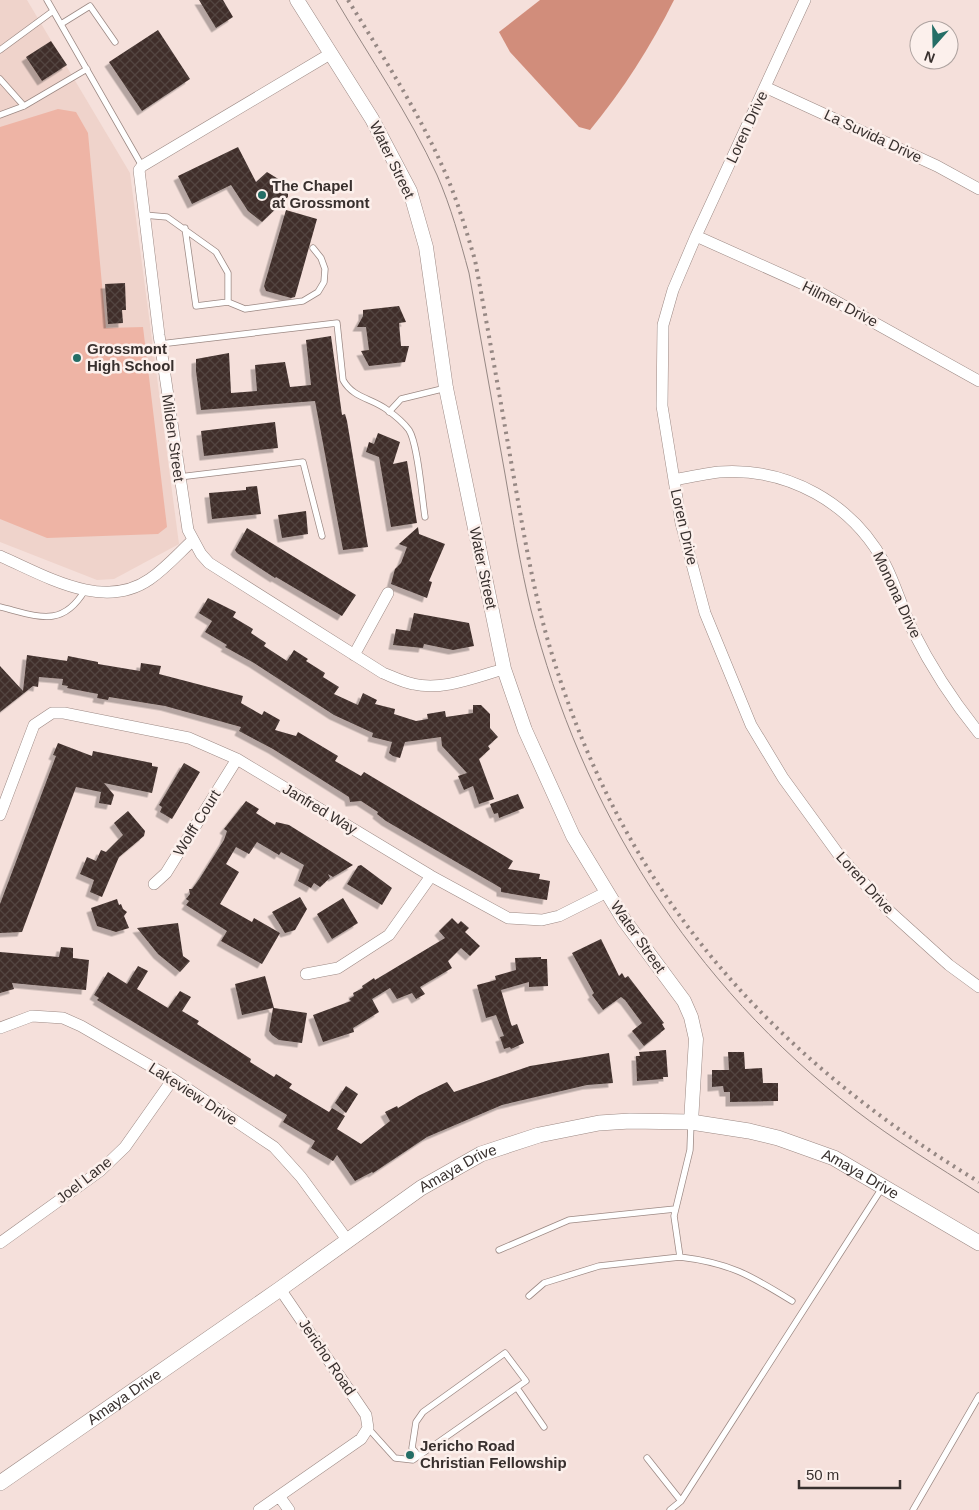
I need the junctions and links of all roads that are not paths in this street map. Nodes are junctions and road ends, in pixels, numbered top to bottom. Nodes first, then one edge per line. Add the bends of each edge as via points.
1 (47, 0) edge
2 (297, 0) edge
3 (805, 0) edge
4 (54, 13) junction
5 (61, 24) junction
6 (115, 42) dead end
7 (0, 50) edge
8 (330, 54) junction
9 (87, 69) junction
10 (0, 79) edge
11 (765, 87) junction
12 (24, 106) junction
13 (0, 115) edge
14 (142, 166) junction
15 (979, 189) edge
16 (144, 215) junction
17 (185, 228) junction
18 (696, 236) junction
19 (313, 248) dead end
20 (228, 302) junction
21 (160, 344) junction
22 (979, 380) edge
23 (446, 388) junction
24 (389, 412) junction
25 (179, 477) junction
26 (674, 480) junction
27 (425, 517) dead end
28 (322, 536) dead end
29 (193, 540) junction
30 (0, 556) edge
31 (85, 590) junction
32 (388, 593) dead end
33 (0, 607) edge
34 (354, 655) junction
35 (504, 669) junction
36 (979, 732) edge
37 (236, 759) junction
38 (0, 815) edge
39 (431, 876) junction
40 (154, 884) dead end
41 (607, 892) junction
42 (306, 974) dead end
43 (979, 987) edge
44 (0, 1028) edge
45 (173, 1079) junction
46 (691, 1122) junction
47 (882, 1188) junction
48 (675, 1210) junction
49 (348, 1241) junction
50 (0, 1243) edge
51 (979, 1243) edge
52 (499, 1250) dead end
53 (680, 1257) junction
54 (280, 1289) junction
55 (528, 1296) dead end
56 (792, 1301) dead end
57 (517, 1388) junction
58 (979, 1396) edge
59 (544, 1427) dead end
60 (368, 1428) junction
61 (419, 1456) junction
62 (647, 1458) dead end
63 (0, 1483) edge
64 (279, 1496) junction
65 (680, 1501) junction
66 (259, 1510) edge
67 (289, 1510) edge
68 (670, 1510) edge
69 (912, 1510) edge

1 - 4 lane
2 - 8 street, Water Street
3 - 11 street, Loren Drive
4 - 5 lane
4 - 7 lane
5 - 6 lane via 90,6
5 - 9 lane
8 - 14 street
8 - 23 street, Water Street via 372,119 410,191 426,247
9 - 12 lane
9 - 14 lane
10 - 12 lane
11 - 15 street, La Suvida Drive via 938,166
11 - 18 street, Loren Drive
12 - 13 lane
14 - 16 street, Milden Street via 139,170
16 - 17 lane via 167,218
16 - 21 street, Milden Street
17 - 20 lane via 216,252 224,264 228,273
17 - 20 lane via 196,306
18 - 22 street, Hilmer Drive via 812,288
18 - 26 street, Loren Drive via 673,290 662,341 662,406
19 - 20 lane via 325,269 324,282 318,292 303,301 244,310
21 - 24 lane via 337,323 346,386
21 - 25 street, Milden Street
23 - 24 lane via 401,399
23 - 35 street, Water Street
24 - 27 lane via 409,430
25 - 28 lane via 303,462
25 - 29 street, Milden Street via 188,530
26 - 36 street, Monona Drive via 719,472 778,476 813,491 846,514 877,550 920,645 960,709
26 - 43 street, Loren Drive via 681,523 705,612 751,725 816,826 866,886 928,946
29 - 31 street via 148,580 115,592
29 - 34 street, Milden Street via 209,563
30 - 31 street
31 - 33 lane via 76,606 65,614 34,616
32 - 34 street
34 - 35 street, Milden Street via 383,674 412,684 432,686
35 - 41 street, Water Street via 525,730 573,836
37 - 38 street, Janfred Way via 189,738 52,713 34,725 28,736
37 - 39 street, Janfred Way
37 - 40 street, Wolff Court via 166,872
39 - 41 street, Janfred Way via 508,918 542,920 559,916
39 - 42 street via 389,935 338,968
41 - 46 street, Water Street via 684,1001 691,1017 696,1039
44 - 45 street, Lakeview Drive via 32,1016 63,1018
45 - 49 street, Lakeview Drive via 274,1147
45 - 50 street, Joel Lane via 125,1147 100,1171
46 - 47 main road, Amaya Drive via 750,1131 806,1148 834,1158
46 - 48 lane via 690,1150
46 - 49 main road, Amaya Drive via 599,1123 569,1128 481,1154 421,1188
47 - 51 main road, Amaya Drive
47 - 65 lane
48 - 52 lane via 569,1220
48 - 53 lane
49 - 54 main road, Amaya Drive
53 - 55 lane via 599,1266 544,1283
53 - 56 lane via 713,1261 749,1274
54 - 60 street, Jericho Road via 366,1415
54 - 63 main road, Amaya Drive
57 - 59 lane
57 - 61 lane
57 - 61 lane via 526,1381 505,1353 423,1412 416,1422 412,1448
58 - 69 lane
60 - 61 lane via 395,1458 407,1461
60 - 64 street via 361,1439
62 - 65 lane
64 - 66 street
64 - 67 street
65 - 68 lane

